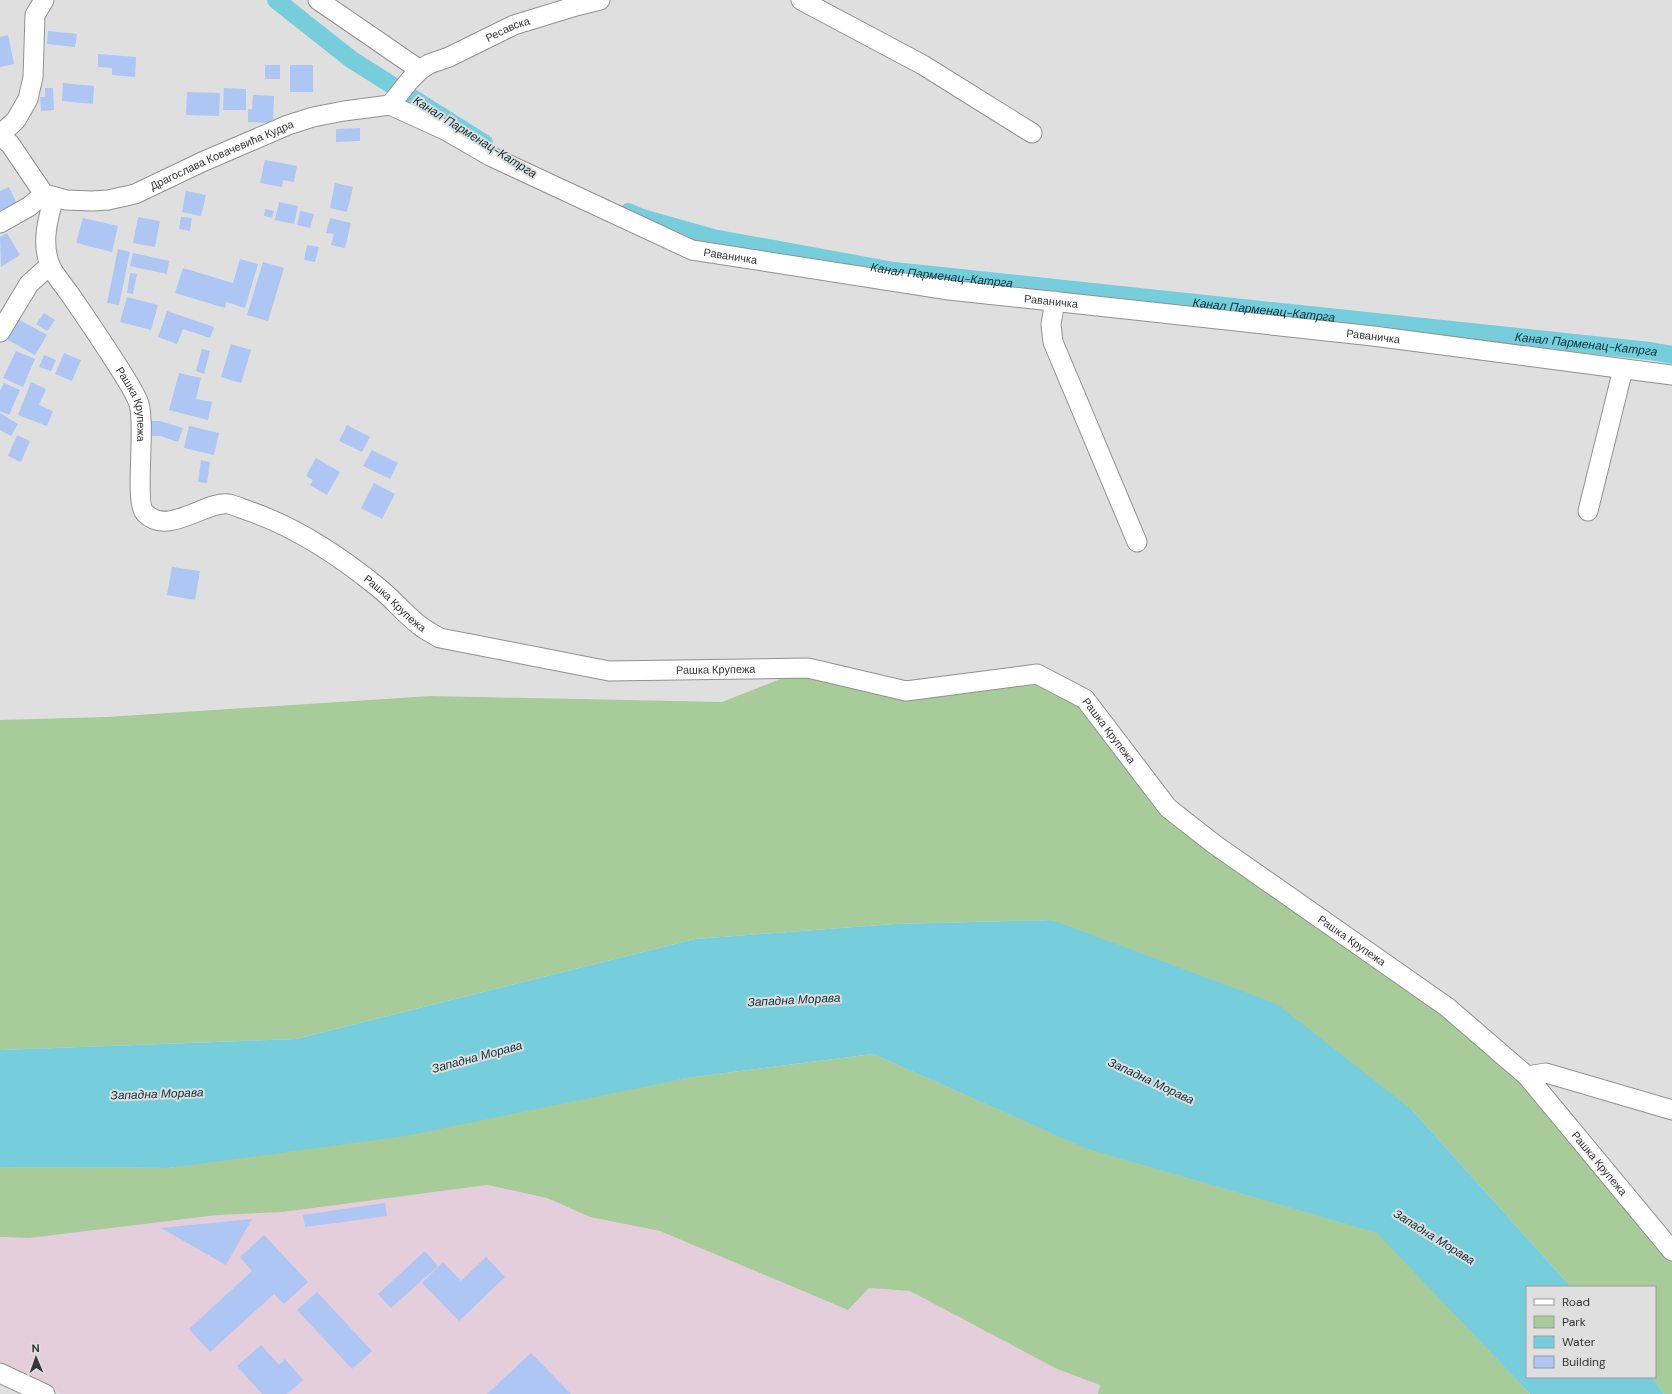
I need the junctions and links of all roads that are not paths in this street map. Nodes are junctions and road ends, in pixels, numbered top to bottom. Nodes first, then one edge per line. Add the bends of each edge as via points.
1 (44, 0) edge
2 (318, 0) edge
3 (600, 0) edge
4 (801, 0) edge
5 (415, 75) junction
6 (394, 102) junction
7 (1032, 132) dead end
8 (0, 136) edge
9 (49, 196) junction
10 (0, 223) edge
11 (50, 265) junction
12 (1055, 301) junction
13 (0, 332) edge
14 (1623, 369) junction
15 (1672, 375) edge
16 (1588, 511) dead end
17 (1137, 542) dead end
18 (1527, 1076) junction
19 (1672, 1110) edge
20 (1672, 1251) edge
21 (0, 1373) edge
22 (45, 1394) edge

1 - 8 street via 34,15 34,78 28,99 16,120
2 - 5 street
3 - 5 street, Ресавска via 514,25 429,64
4 - 7 street via 923,65
5 - 6 street
6 - 9 street, Драгослава Ковачевића Кудра via 313,117 288,125 135,194 92,201 66,200
6 - 12 street, Раваничка via 490,156 692,250 949,290
8 - 9 street via 10,144
9 - 10 street
9 - 11 street, Рашка Крупежа via 46,242
11 - 13 street via 29,284
11 - 18 street, Рашка Крупежа via 136,394 142,416 140,503 143,512 151,518 165,521 180,519 215,506 229,504 267,517 318,544 346,562 422,627 440,638 609,671 808,668 906,691 1037,674 1085,699 1168,808 1214,844 1447,1007
12 - 14 street, Раваничка via 1373,336
12 - 17 street via 1051,324 1053,342
14 - 15 street, Раваничка
14 - 16 street
18 - 19 street via 1546,1073
18 - 20 street, Рашка Крупежа
21 - 22 street

